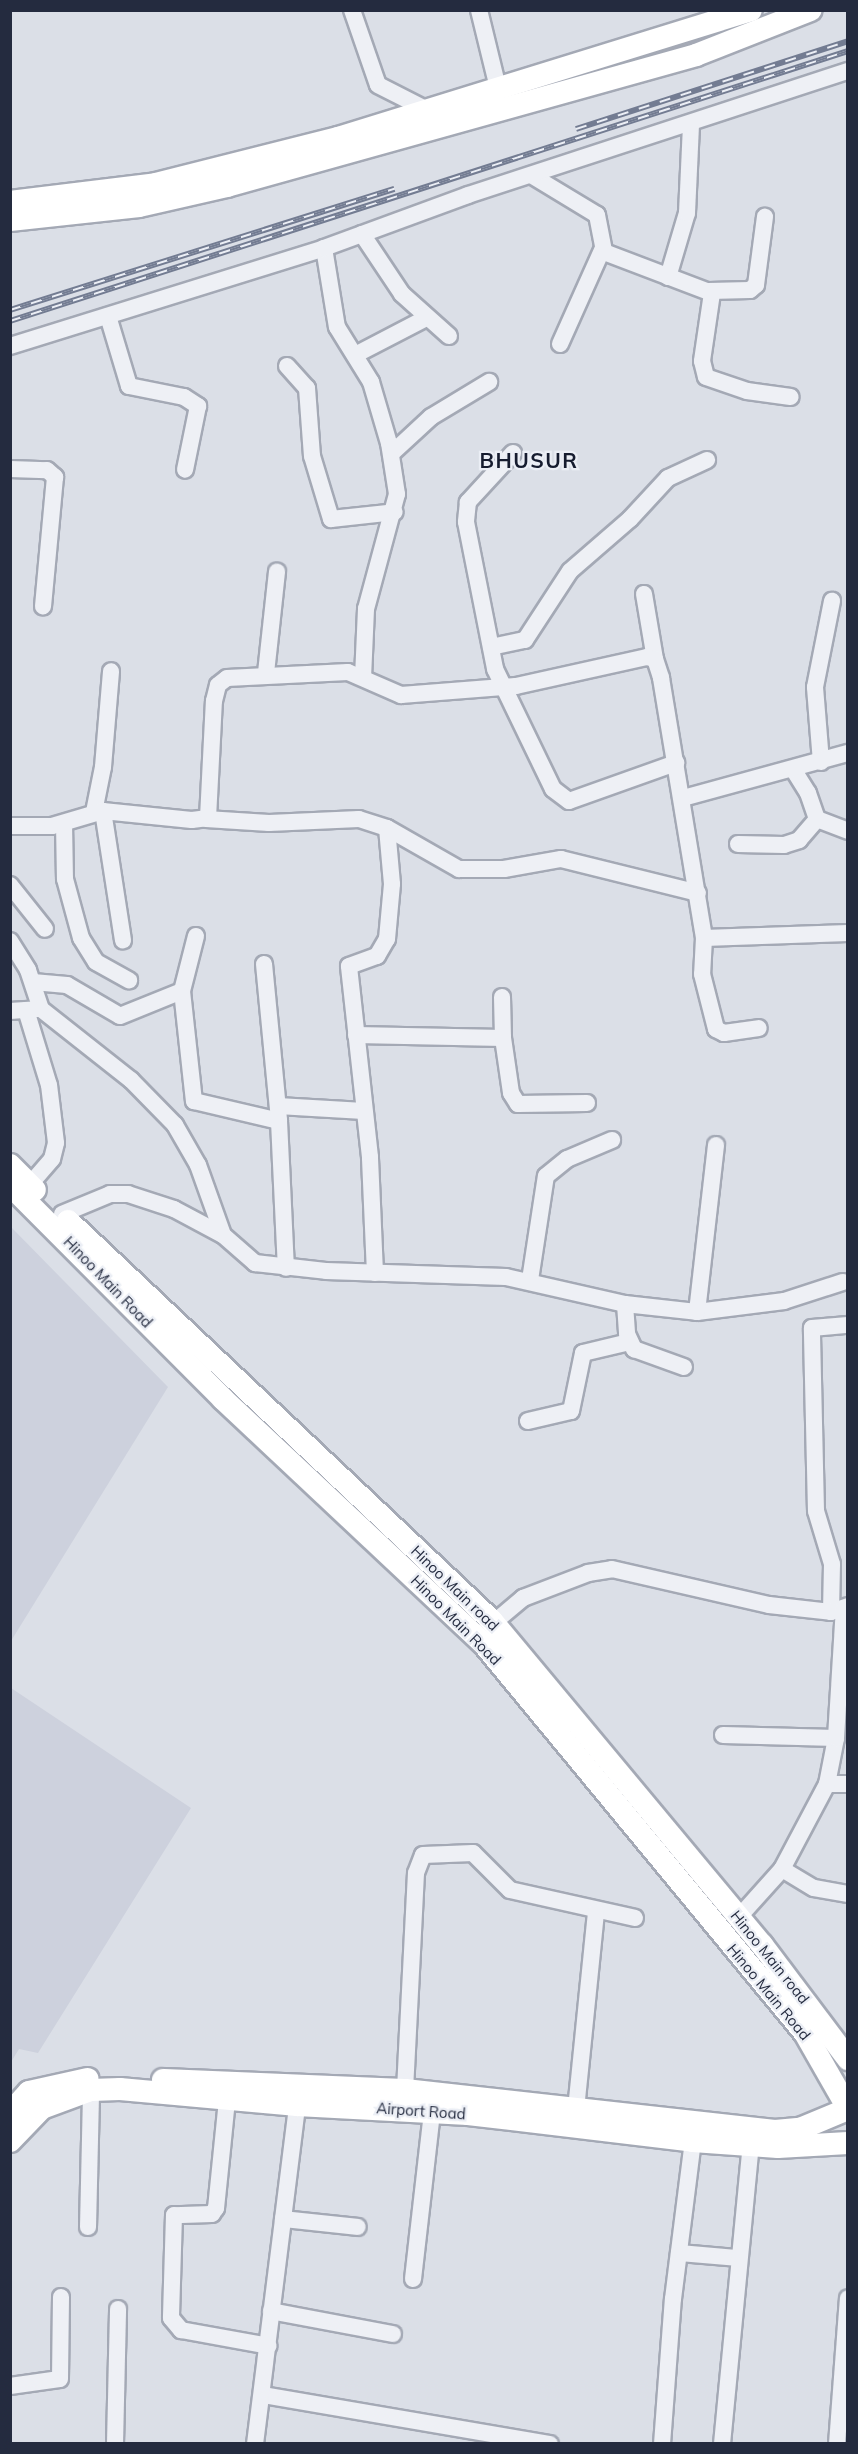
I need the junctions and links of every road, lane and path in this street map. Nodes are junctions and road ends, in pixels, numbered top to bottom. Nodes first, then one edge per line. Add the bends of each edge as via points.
1 (352, 10) edge
2 (479, 10) edge
3 (751, 10) edge
4 (811, 10) edge
5 (848, 71) edge
6 (513, 92) junction
7 (427, 110) junction
8 (692, 124) junction
9 (531, 175) junction
10 (10, 202) edge
11 (765, 217) dead end
12 (10, 220) edge
13 (362, 234) junction
14 (324, 248) junction
15 (602, 250) junction
16 (668, 277) junction
17 (709, 291) junction
18 (108, 316) junction
19 (426, 318) junction
20 (449, 336) dead end
21 (560, 344) dead end
22 (10, 346) edge
23 (355, 355) junction
24 (287, 366) dead end
25 (489, 382) dead end
26 (791, 397) dead end
27 (513, 453) dead end
28 (391, 454) junction
29 (707, 460) dead end
30 (10, 469) edge
31 (185, 470) dead end
32 (395, 512) junction
33 (277, 572) dead end
34 (644, 594) dead end
35 (832, 601) dead end
36 (43, 606) dead end
37 (491, 646) junction
38 (655, 659) junction
39 (111, 671) dead end
40 (267, 673) junction
41 (363, 677) junction
42 (502, 687) junction
43 (848, 753) edge
44 (821, 762) junction
45 (676, 763) junction
46 (793, 770) junction
47 (683, 798) junction
48 (98, 811) junction
49 (206, 819) junction
50 (817, 819) junction
51 (64, 823) junction
52 (10, 826) edge
53 (387, 828) junction
54 (848, 831) edge
55 (738, 844) dead end
56 (10, 885) edge
57 (698, 893) junction
58 (45, 929) dead end
59 (848, 933) edge
60 (196, 936) dead end
61 (705, 938) junction
62 (123, 940) dead end
63 (10, 941) edge
64 (264, 964) dead end
65 (129, 980) dead end
66 (33, 982) junction
67 (182, 991) junction
68 (502, 997) dead end
69 (26, 1010) edge
70 (759, 1028) dead end
71 (356, 1035) junction
72 (503, 1038) junction
73 (587, 1103) dead end
74 (364, 1112) junction
75 (279, 1114) junction
76 (612, 1140) dead end
77 (716, 1144) dead end
78 (10, 1165) edge
79 (20, 1185) edge
80 (62, 1214) junction
81 (223, 1235) junction
82 (286, 1268) junction
83 (375, 1273) junction
84 (530, 1280) junction
85 (843, 1282) dead end
86 (624, 1304) junction
87 (698, 1312) junction
88 (848, 1325) edge
89 (629, 1342) junction
90 (684, 1367) dead end
91 (528, 1421) dead end
92 (841, 1609) edge
93 (492, 1621) junction
94 (478, 1638) junction
95 (723, 1735) dead end
96 (836, 1738) junction
97 (827, 1784) junction
98 (848, 1784) edge
99 (782, 1869) junction
100 (848, 1894) edge
101 (596, 1912) junction
102 (740, 1917) junction
103 (635, 1918) dead end
104 (848, 2059) edge
105 (91, 2090) junction
106 (405, 2090) junction
107 (227, 2100) junction
108 (297, 2105) junction
109 (432, 2112) junction
110 (10, 2113) edge
111 (846, 2113) edge
112 (575, 2117) junction
113 (10, 2141) edge
114 (693, 2141) junction
115 (848, 2144) edge
116 (751, 2145) junction
117 (283, 2219) junction
118 (88, 2227) dead end
119 (358, 2227) dead end
120 (679, 2253) junction
121 (737, 2258) junction
122 (413, 2279) dead end
123 (61, 2297) dead end
124 (848, 2298) edge
125 (118, 2309) dead end
126 (271, 2311) junction
127 (847, 2320) edge
128 (393, 2334) dead end
129 (269, 2346) junction
130 (10, 2386) edge
131 (263, 2396) junction
132 (115, 2444) edge
133 (255, 2444) edge
134 (550, 2444) edge
135 (662, 2444) edge
136 (722, 2444) edge
137 (837, 2444) edge

1 - 7 street via 378,85
2 - 6 street
3 - 6 main road
4 - 6 main road via 696,56
5 - 8 street
6 - 7 main road
6 - 12 main road via 139,206
7 - 10 main road via 156,184
8 - 9 street
8 - 16 street via 687,213
9 - 13 street
9 - 15 street via 597,215
11 - 17 street via 756,285 750,290
13 - 14 street
13 - 19 street via 402,294
14 - 18 street
14 - 23 street via 336,327
15 - 16 street
15 - 21 street
16 - 17 street
17 - 26 street via 713,302 702,372 747,391
18 - 22 street
18 - 31 street via 129,387 184,397 198,406
19 - 20 street
19 - 23 street
23 - 28 street via 371,382
24 - 32 street via 306,388 312,456 332,519
25 - 28 street via 431,417
27 - 37 street via 468,502 465,513
28 - 32 street
29 - 37 street via 668,478 630,519 570,571 525,640
30 - 36 street via 46,470 55,477
32 - 41 street via 370,587
33 - 40 street
34 - 38 street
35 - 44 street via 814,687
37 - 42 street
38 - 42 street via 642,657
38 - 45 street
39 - 48 street
40 - 41 street via 333,672
40 - 49 street via 227,678 218,685
41 - 42 street via 392,694
42 - 45 street via 553,789 564,801
43 - 44 street
44 - 46 street
45 - 47 street
46 - 47 street
46 - 50 street via 808,793
47 - 57 street
48 - 49 street
48 - 51 street
48 - 62 street
49 - 53 street via 268,824 359,819
50 - 54 street
50 - 55 street via 799,840 784,845
51 - 52 street
51 - 65 street via 65,879 81,938 102,967
53 - 57 street via 459,869 504,869 561,859
53 - 71 street via 392,884 387,939 377,956 349,966
56 - 58 street
57 - 61 street
59 - 61 street
60 - 67 street
61 - 70 street via 702,974 716,1029 724,1033
63 - 66 street
64 - 75 street
66 - 67 street via 67,985 120,1016
66 - 69 street
67 - 75 street via 194,1101
68 - 72 street
69 - 79 street via 47,1074 56,1143 52,1159
69 - 81 street via 131,1080 175,1125 198,1165
71 - 72 street
71 - 74 street
72 - 73 street via 511,1093 519,1104
74 - 75 street
74 - 83 street
75 - 82 street
76 - 84 street via 567,1159 546,1176
77 - 87 street
78 - 79 main road
79 - 80 main road, Hinoo Main road
79 - 94 main road, Hinoo Main Road via 223,1399
80 - 81 street via 110,1194 129,1194 174,1209
80 - 93 main road, Hinoo Main road
81 - 82 street via 255,1263
82 - 83 street
83 - 84 street
84 - 86 street
85 - 87 street via 784,1301
86 - 87 street
86 - 89 street
88 - 92 street via 812,1328 816,1511
89 - 90 street via 642,1355
89 - 91 street via 583,1353 571,1411
92 - 93 street via 741,1600 612,1569 543,1589
92 - 96 street
93 - 94 street
93 - 102 main road, Hinoo Main road
94 - 111 main road, Hinoo Main Road via 805,2033
95 - 96 street
96 - 97 street
97 - 98 street
97 - 99 street
99 - 100 street via 814,1888
99 - 102 street
101 - 103 street
101 - 106 street via 510,1890 473,1853 423,1855 416,1873
101 - 112 street
102 - 104 main road, Hinoo Main road
105 - 107 main road, Airport Road
105 - 113 main road, Airport Road via 42,2108
105 - 118 street
106 - 110 main road, Airport Road via 81,2079 29,2092
106 - 112 main road, Airport Road
107 - 108 main road, Airport Road
107 - 129 street via 216,2208 212,2214 174,2215 171,2318 181,2330
108 - 109 main road, Airport Road
108 - 117 street
109 - 112 main road, Airport Road
109 - 122 street
111 - 112 main road, Airport Road via 786,2131
112 - 114 main road, Airport Road
114 - 116 main road, Airport Road
114 - 120 street
115 - 116 main road, Airport Road
116 - 121 street
117 - 119 street
117 - 126 street
120 - 121 street
120 - 135 street
121 - 136 street
123 - 130 street via 60,2379
124 - 127 street
125 - 132 street
126 - 128 street
126 - 129 street
127 - 137 street
129 - 131 street
131 - 133 street
131 - 134 street

